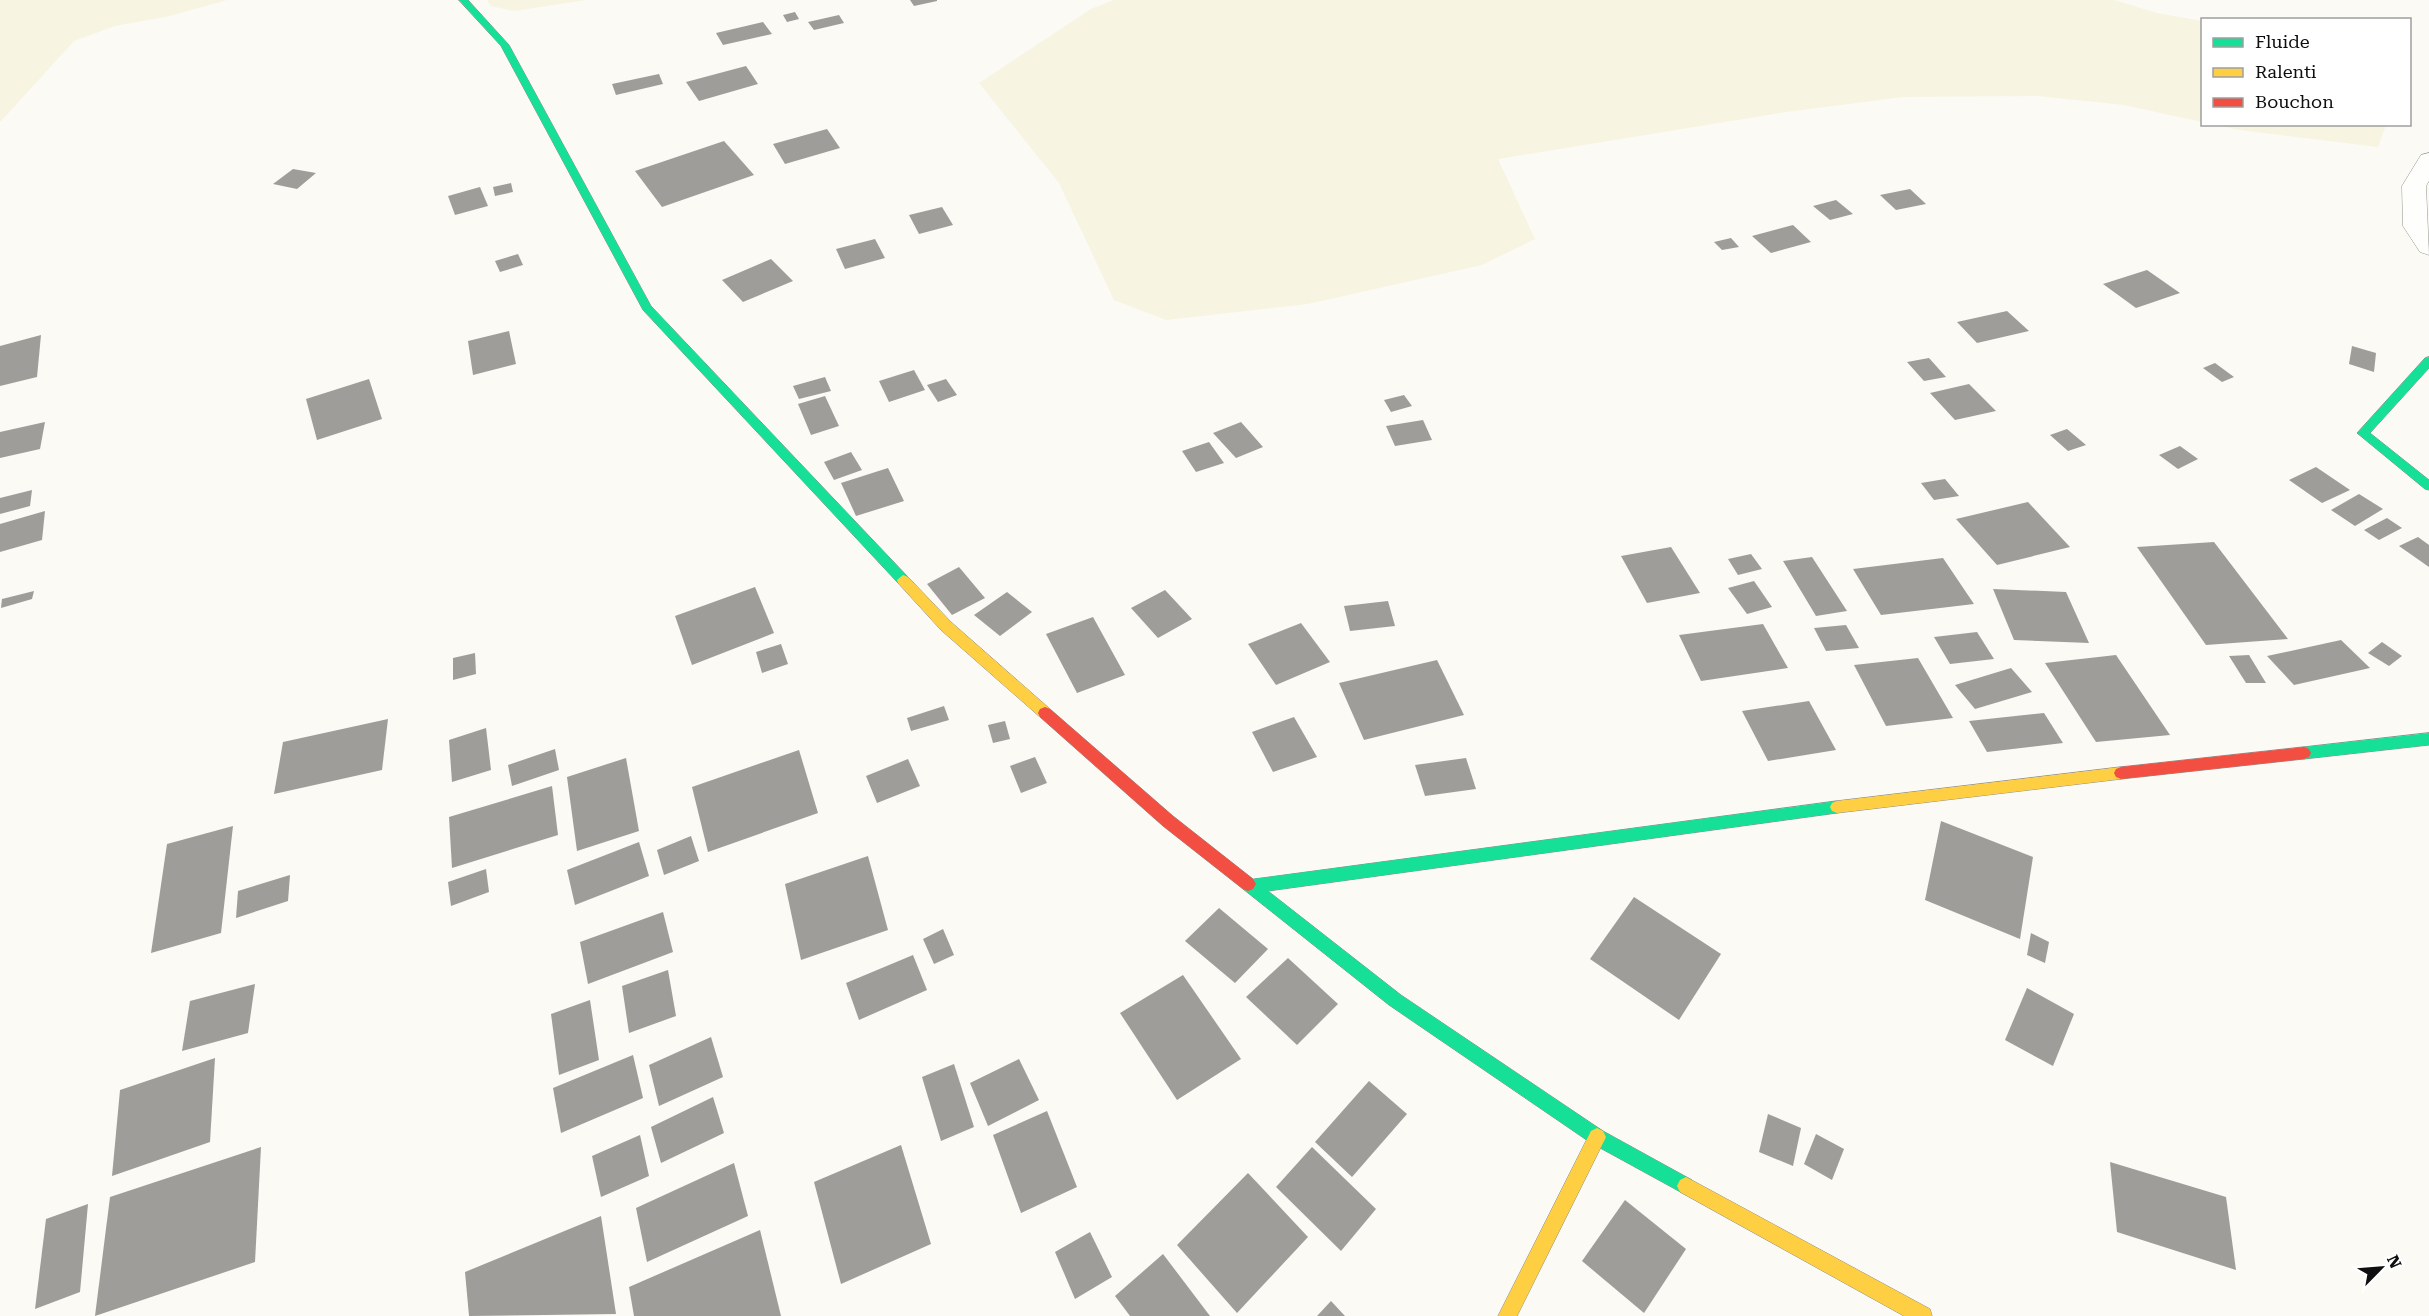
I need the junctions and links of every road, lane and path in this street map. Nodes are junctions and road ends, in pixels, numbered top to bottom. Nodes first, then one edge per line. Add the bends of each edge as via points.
1 (463, 0) edge
2 (2429, 160) edge
3 (2429, 247) edge
4 (2429, 361) edge
5 (2429, 486) edge
6 (2429, 739) edge
7 (1251, 886) junction
8 (1597, 1137) junction
9 (1507, 1316) edge
10 (1923, 1316) edge

1 - 7 street via 505,45 647,308 946,626 1168,821
2 - 3 street via 2414,186 2415,226
4 - 5 street via 2363,433
6 - 7 street via 1972,789
7 - 8 street via 1395,1000
8 - 9 street
8 - 10 street

